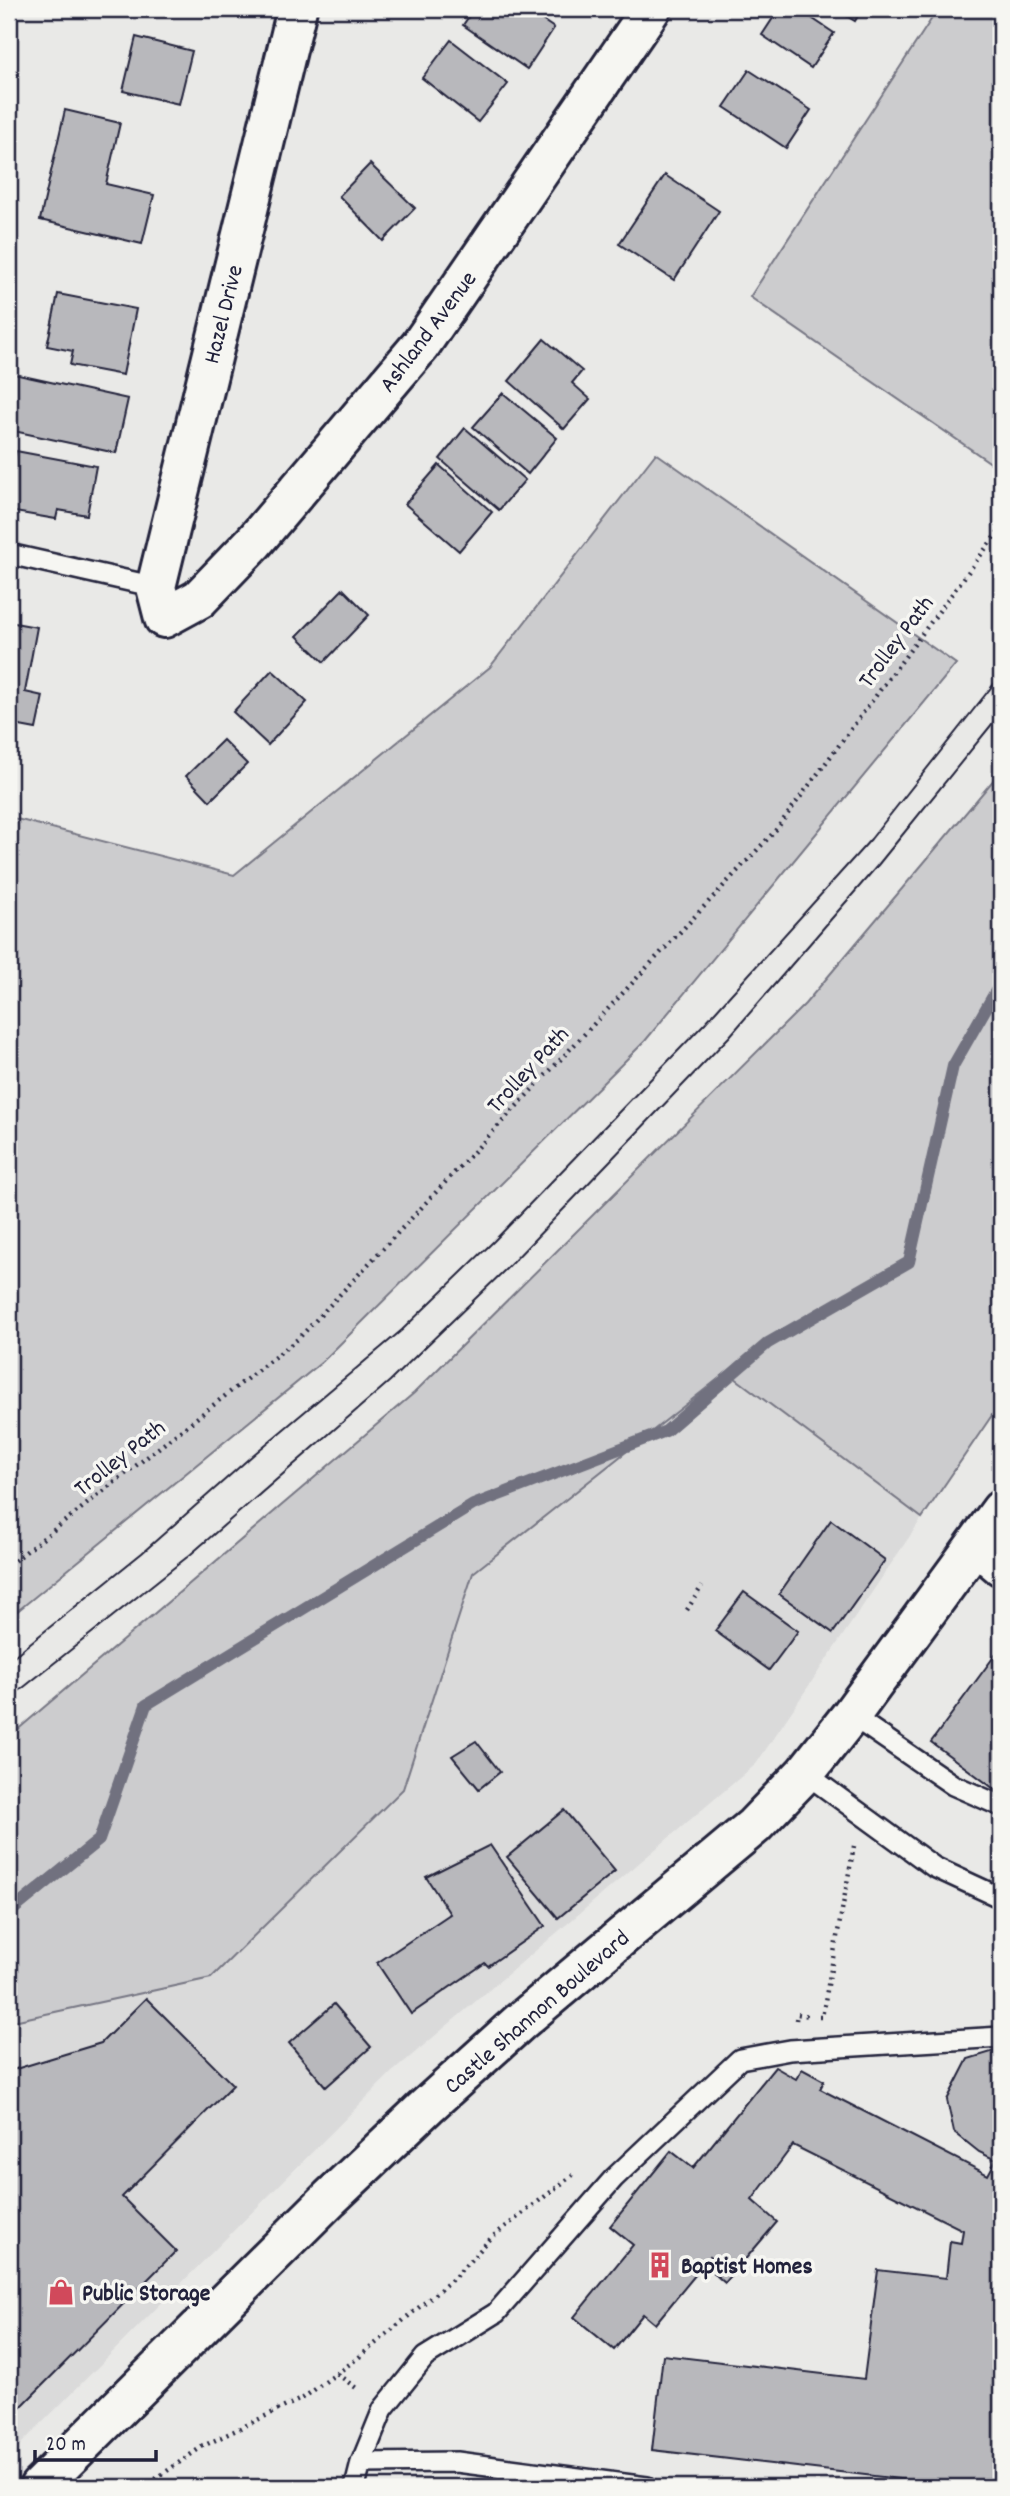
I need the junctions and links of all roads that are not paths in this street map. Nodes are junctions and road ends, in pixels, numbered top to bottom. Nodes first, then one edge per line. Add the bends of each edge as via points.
1 (297, 9) edge
2 (650, 9) edge
3 (9, 554) edge
4 (160, 603) junction
5 (1001, 1510) edge
6 (989, 1555) edge
7 (851, 1715) junction
8 (806, 1773) junction
9 (1001, 1806) edge
10 (1001, 1898) edge
11 (1001, 2037) edge
12 (361, 2463) junction
13 (40, 2487) edge
14 (355, 2487) edge
15 (647, 2487) edge

1 - 4 street, Hazel Drive
2 - 4 street, Ashland Avenue via 420,346 254,542 199,599
3 - 4 lane
5 - 6 street, Castle Shannon Boulevard
6 - 7 street, Castle Shannon Boulevard
7 - 8 street, Castle Shannon Boulevard
7 - 9 lane via 953,1785
8 - 10 lane via 934,1867
8 - 13 street, Castle Shannon Boulevard via 754,1826 427,2106
11 - 12 lane via 790,2050 740,2059 614,2178 496,2313 425,2357 383,2409
12 - 14 lane
12 - 15 lane via 457,2462

